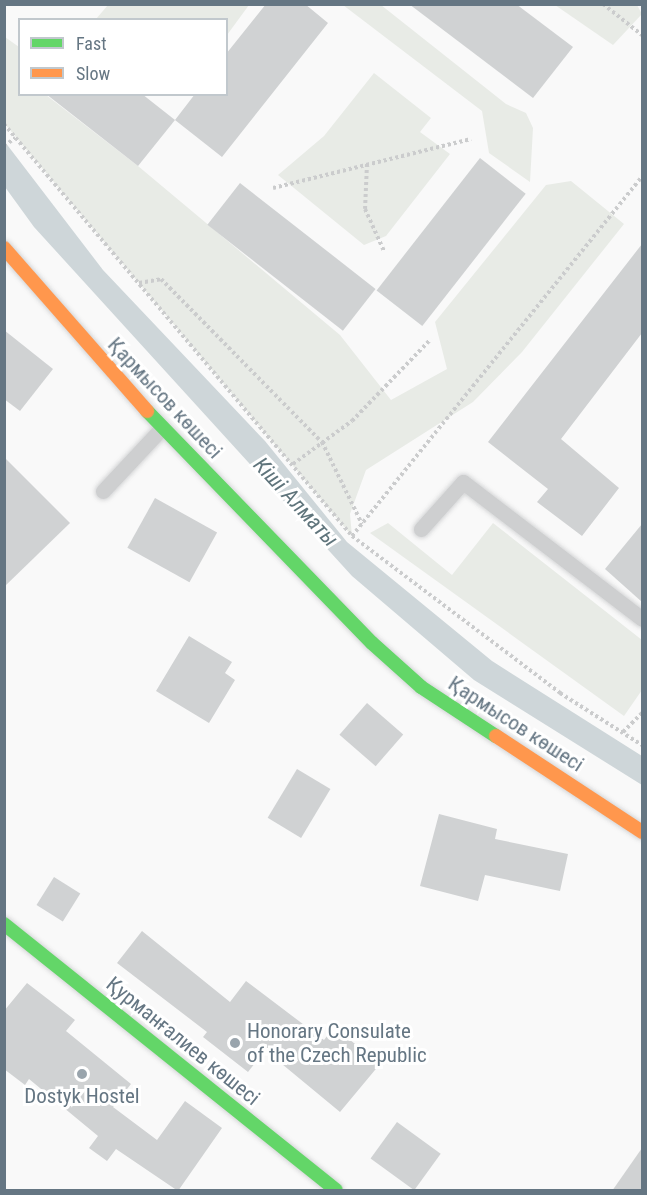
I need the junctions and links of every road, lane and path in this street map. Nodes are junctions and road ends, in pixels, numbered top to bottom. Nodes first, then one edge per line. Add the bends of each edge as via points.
1 (603, 4) edge
2 (642, 35) edge
3 (4, 124) edge
4 (15, 138) junction
5 (471, 139) dead end
6 (4, 146) edge
7 (367, 164) junction
8 (642, 177) edge
9 (273, 188) dead end
10 (4, 248) edge
11 (384, 251) dead end
12 (139, 283) junction
13 (431, 339) dead end
14 (162, 428) junction
15 (322, 442) junction
16 (293, 464) junction
17 (103, 491) dead end
18 (362, 524) junction
19 (421, 529) dead end
20 (352, 536) junction
21 (642, 620) edge
22 (642, 713) edge
23 (623, 732) junction
24 (642, 745) edge
25 (642, 832) edge
26 (4, 924) edge
27 (336, 1191) edge

1 - 2 path
3 - 4 path
4 - 6 path
4 - 12 path
5 - 7 path
7 - 9 path
7 - 11 path via 366,209
8 - 18 path
10 - 14 street, Қармысов көшесі
12 - 15 path via 160,279
12 - 16 path
13 - 15 path via 352,421
14 - 17 lane
14 - 25 street, Қармысов көшесі via 323,598 421,687
15 - 16 path
15 - 18 path
16 - 20 path
18 - 20 path
19 - 21 lane via 463,482
20 - 23 path via 560,693
22 - 23 path
23 - 24 path
26 - 27 street, Қурманғалиев көшесі

